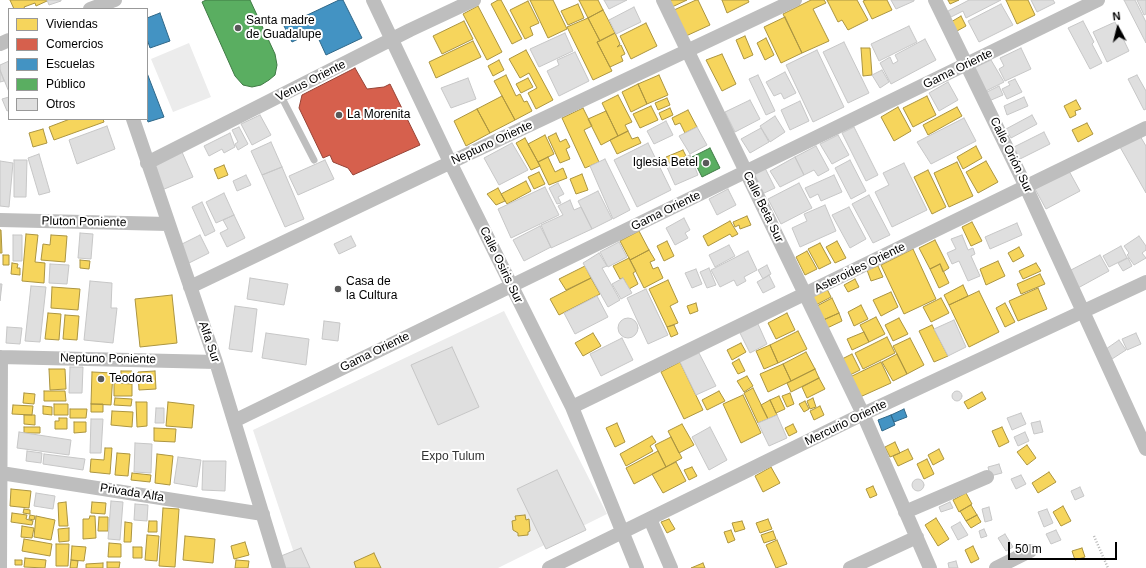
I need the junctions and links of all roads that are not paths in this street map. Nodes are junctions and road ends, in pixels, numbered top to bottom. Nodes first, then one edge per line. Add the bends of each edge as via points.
1 (115, 0) edge
2 (373, 0) edge
3 (474, 0) edge
4 (663, 0) edge
5 (795, 0) edge
6 (935, 0) edge
7 (1098, 0) edge
8 (94, 6) edge
9 (392, 40) junction
10 (687, 51) junction
11 (967, 65) junction
12 (281, 96) junction
13 (133, 120) edge
14 (1146, 128) edge
15 (314, 160) dead end
16 (450, 162) junction
17 (148, 163) junction
18 (746, 172) junction
19 (1026, 187) junction
20 (0, 220) edge
21 (168, 224) junction
22 (1146, 282) edge
23 (512, 286) junction
24 (190, 287) junction
25 (805, 294) junction
26 (1084, 312) junction
27 (1, 357) edge
28 (216, 362) junction
29 (572, 407) junction
30 (863, 414) junction
31 (234, 421) junction
32 (1146, 449) edge
33 (1, 472) edge
34 (987, 477) dead end
35 (905, 512) junction
36 (263, 514) junction
37 (650, 519) junction
38 (622, 533) junction
39 (916, 537) junction
40 (1030, 551) dead end
41 (0, 568) edge
42 (279, 568) edge
43 (549, 568) edge
44 (637, 568) edge
45 (671, 568) edge
46 (850, 568) edge
47 (930, 568) edge
48 (996, 568) edge

1 - 8 street
2 - 9 street, Calle Osiris Sur
3 - 9 street, Venus Oriente
4 - 10 street, Calle Beta Sur
5 - 10 street, Neptuno Oriente
6 - 11 street, Calle Orión Sur
7 - 11 street, Gama Oriente
9 - 12 street, Venus Oriente
9 - 16 street, Calle Osiris Sur
10 - 16 street, Neptuno Oriente
10 - 18 street, Calle Beta Sur
11 - 18 street, Gama Oriente
11 - 19 street, Calle Orión Sur
12 - 15 lane
12 - 17 street, Venus Oriente
13 - 17 street, Alfa Sur
14 - 19 street, Asteroides Oriente
16 - 23 street, Calle Osiris Sur
16 - 24 street, Neptuno Oriente
17 - 21 street, Alfa Sur
18 - 23 street, Gama Oriente
18 - 25 street, Calle Beta Sur
19 - 25 street, Asteroides Oriente
19 - 26 street, Calle Orión Sur
20 - 21 street, Pluton Poniente
21 - 24 street, Alfa Sur
22 - 26 street, Mercurio Oriente
23 - 29 street, Calle Osiris Sur
23 - 31 street, Gama Oriente
24 - 28 street, Alfa Sur
25 - 29 street, Asteroides Oriente
25 - 30 street, Calle Beta Sur
26 - 30 street, Mercurio Oriente
26 - 32 street, Calle Orión Sur
27 - 28 street, Neptuno Poniente
27 - 33 street
28 - 31 street, Alfa Sur
29 - 38 street, Calle Osiris Sur
30 - 35 street, Calle Beta Sur
30 - 37 street, Mercurio Oriente
31 - 36 street, Alfa Sur
33 - 36 street, Privada Alfa
33 - 41 street
34 - 35 street
35 - 39 street, Calle Beta Sur
36 - 42 street, Alfa Sur
37 - 38 street, Mercurio Oriente
37 - 45 street
38 - 43 street, Mercurio Oriente
38 - 44 street, Calle Osiris Sur
39 - 46 street
39 - 47 street, Calle Beta Sur
40 - 48 street

